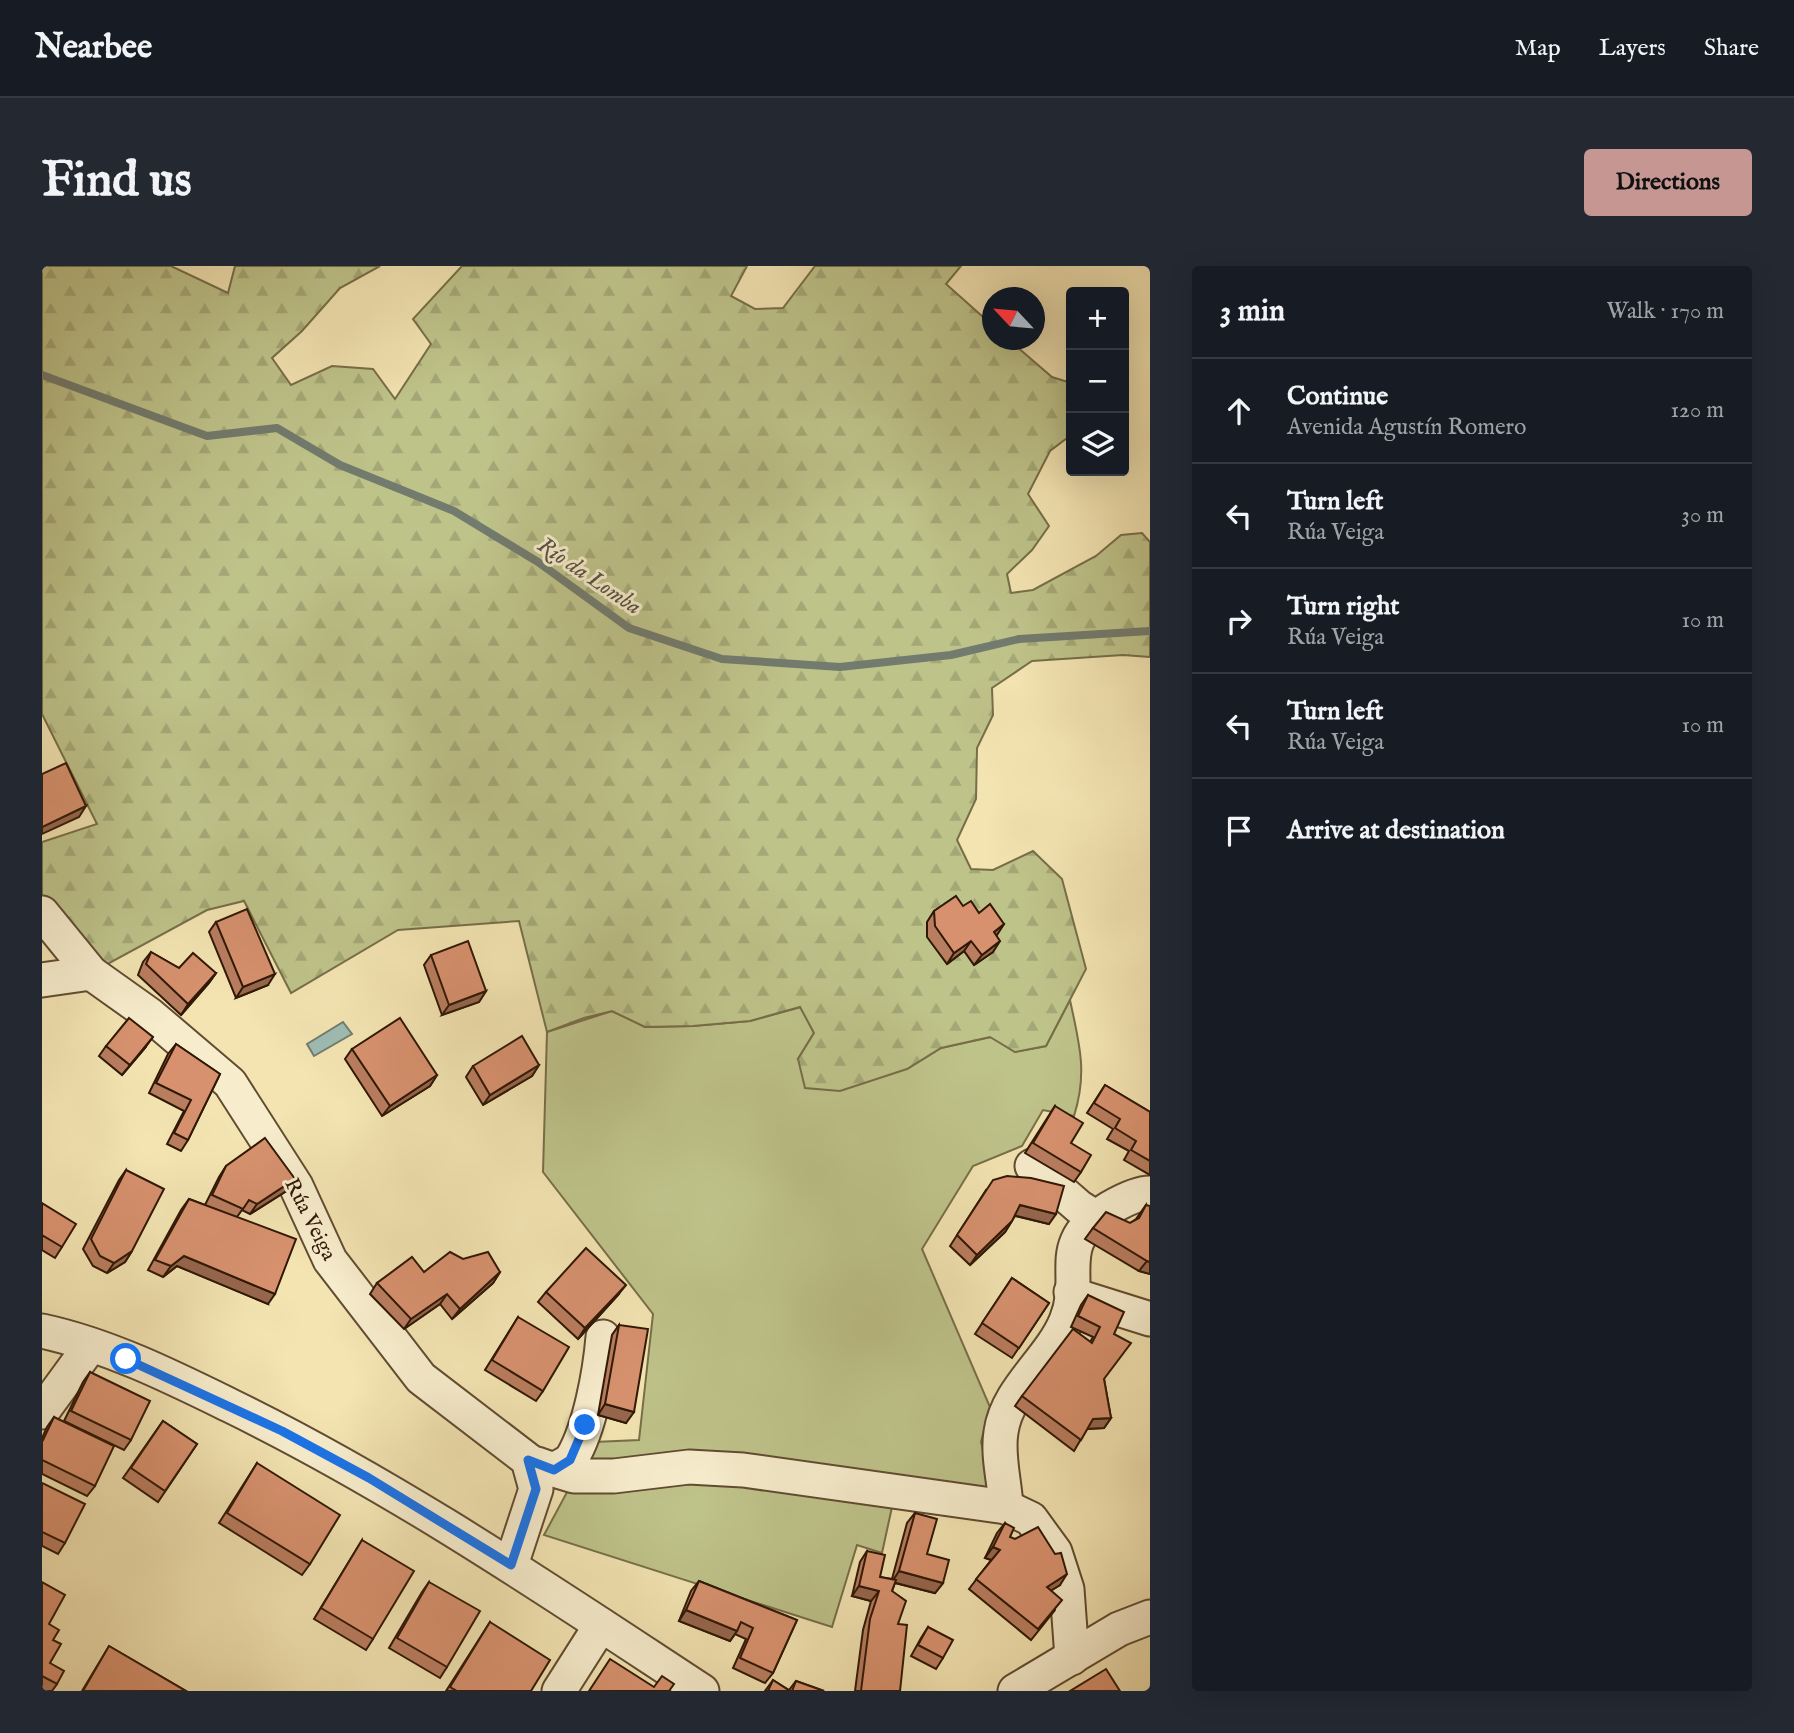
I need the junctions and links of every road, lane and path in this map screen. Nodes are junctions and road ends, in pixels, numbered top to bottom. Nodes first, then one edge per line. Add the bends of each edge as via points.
1 (42, 913) edge
2 (92, 973) junction
3 (42, 980) edge
4 (1032, 1166) dead end
5 (1150, 1194) edge
6 (1096, 1217) junction
7 (1071, 1292) junction
8 (1150, 1319) edge
9 (42, 1331) edge
10 (603, 1337) dead end
11 (91, 1345) junction
12 (42, 1412) edge
13 (541, 1465) junction
14 (1006, 1507) junction
15 (511, 1565) junction
16 (1150, 1617) edge
17 (601, 1625) junction
18 (1072, 1658) junction
19 (559, 1691) edge
20 (702, 1691) edge
21 (1015, 1691) edge

1 - 2 street, Rúa Veiga
2 - 3 street
2 - 13 street, Rúa Veiga via 230,1083 296,1186 330,1260 421,1378
4 - 6 street via 1079,1208
5 - 6 street via 1117,1203
6 - 7 street via 1076,1243
7 - 8 street
7 - 14 street via 1064,1324 1017,1392 1001,1431
9 - 11 street
10 - 13 street via 599,1377 570,1460
11 - 12 street
11 - 15 street via 282,1431
13 - 14 street via 574,1476 689,1467 743,1470
13 - 15 street
14 - 18 street via 1031,1519 1055,1552 1066,1589
15 - 17 street
16 - 18 street via 1119,1629
17 - 19 street
17 - 20 street
18 - 21 street

